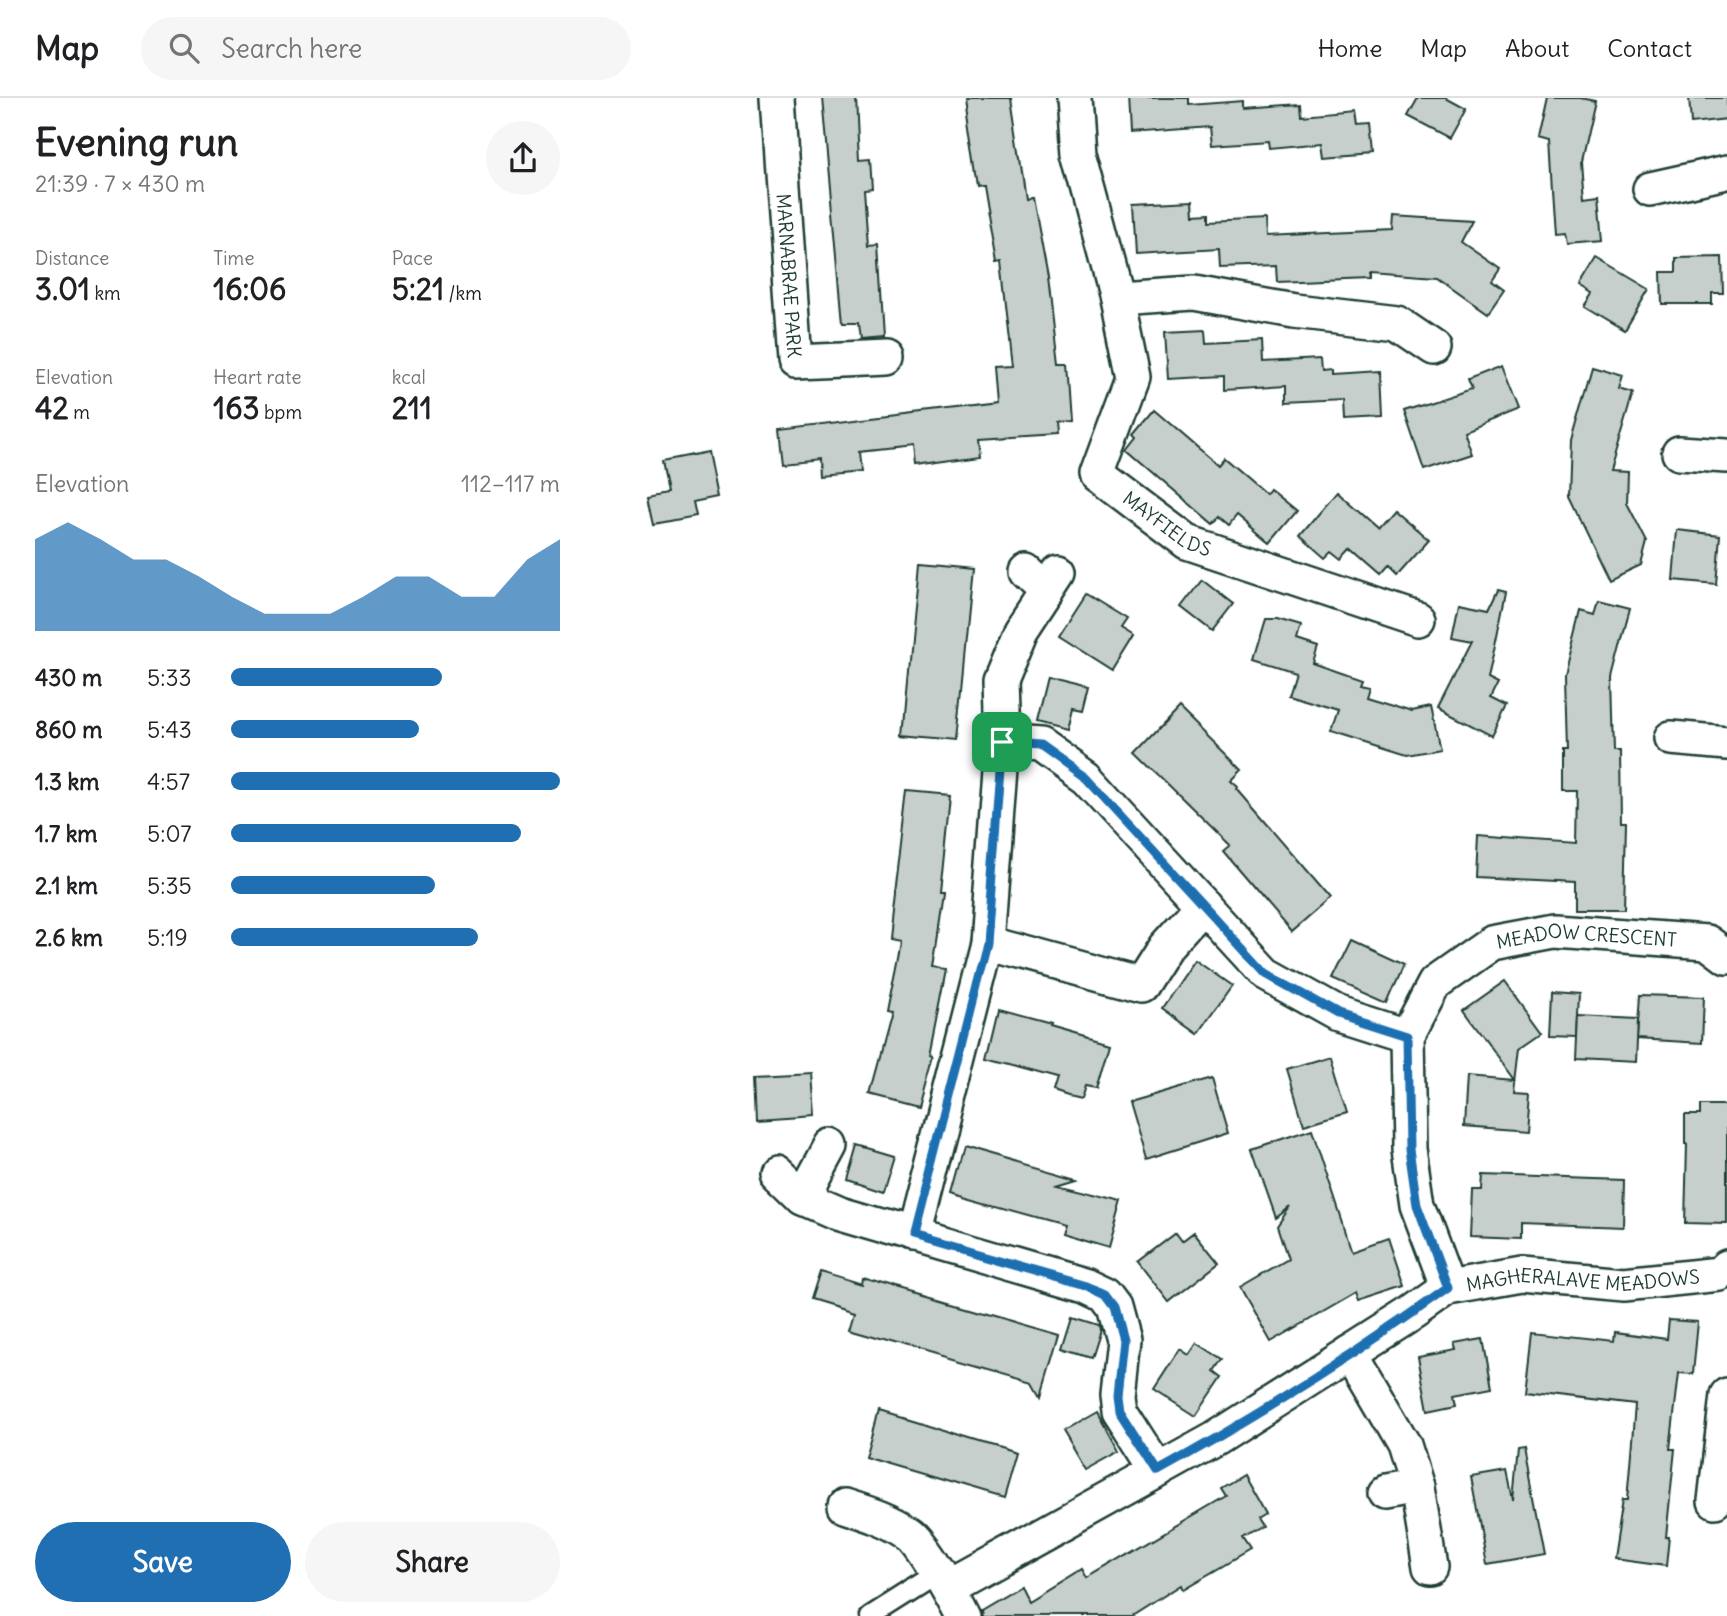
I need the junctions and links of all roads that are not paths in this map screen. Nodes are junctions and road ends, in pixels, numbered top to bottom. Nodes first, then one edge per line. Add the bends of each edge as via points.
1 (777, 98) edge
2 (1074, 98) edge
3 (1727, 172) edge
4 (1650, 189) dead end
5 (1117, 299) junction
6 (1434, 348) dead end
7 (887, 358) dead end
8 (1679, 453) dead end
9 (1727, 456) edge
10 (1045, 578) dead end
11 (1418, 619) dead end
12 (1671, 738) dead end
13 (1002, 742) junction
14 (1727, 743) edge
15 (1203, 905) junction
16 (987, 943) junction
17 (1727, 957) edge
18 (1407, 1036) junction
19 (831, 1146) dead end
20 (775, 1171) dead end
21 (803, 1198) junction
22 (912, 1236) junction
23 (1725, 1280) edge
24 (1448, 1288) junction
25 (1350, 1353) junction
26 (1727, 1395) edge
27 (1723, 1466) edge
28 (1158, 1471) junction
29 (1417, 1487) junction
30 (1385, 1493) dead end
31 (1715, 1501) dead end
32 (845, 1506) dead end
33 (1430, 1567) dead end
34 (943, 1580) junction
35 (870, 1616) edge
36 (963, 1616) edge

1 - 7 street, MARNABRAE PARK via 795,362
2 - 5 street, MAYFIELDS via 1078,154
3 - 4 street
5 - 6 street via 1193,293 1397,323
5 - 11 street, MAYFIELDS via 1133,377 1097,474 1187,542
8 - 9 street
10 - 13 street via 1000,681
12 - 14 street
13 - 15 street via 1040,745 1086,778
13 - 16 street
15 - 16 street via 1165,947 1141,985
15 - 18 street via 1266,974 1338,1014
16 - 22 street
17 - 18 street, MEADOW CRESCENT via 1707,942 1555,931 1492,943 1435,983
18 - 24 street, MEADOW CRESCENT via 1409,1149 1417,1205
19 - 21 street
20 - 21 street
21 - 22 street
22 - 28 street via 1105,1295 1114,1307 1123,1340 1119,1410
23 - 24 street, MAGHERALAVE MEADOWS via 1624,1284 1523,1275
24 - 25 street
25 - 28 street
25 - 29 street via 1404,1445
26 - 27 street
27 - 31 street
28 - 34 street
29 - 30 street
29 - 33 street
32 - 34 street via 912,1535
34 - 35 lane
34 - 36 street

